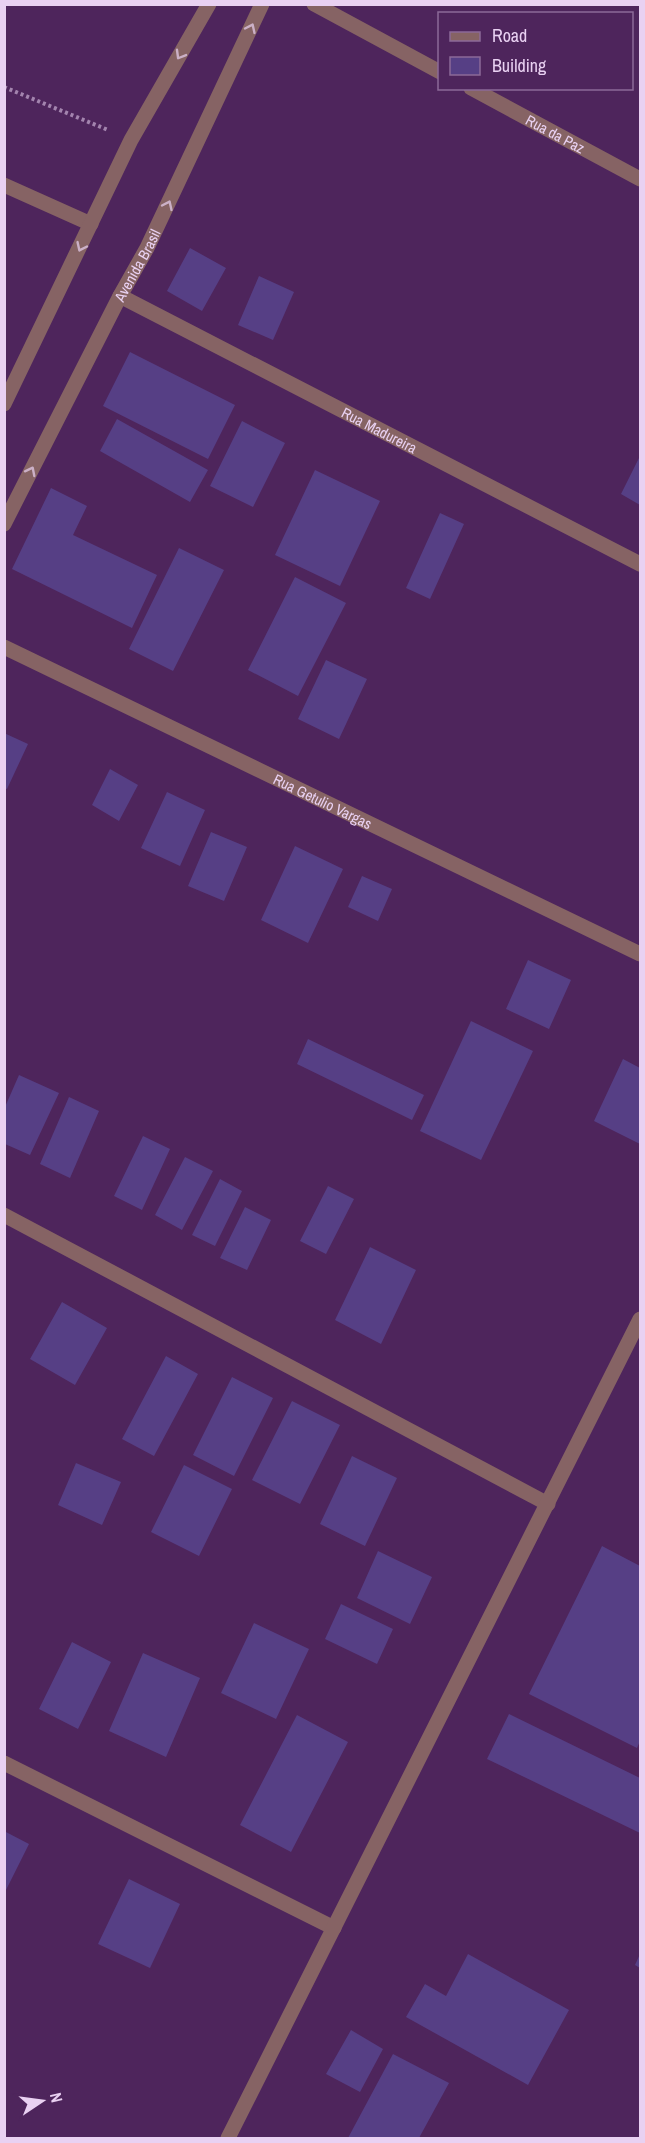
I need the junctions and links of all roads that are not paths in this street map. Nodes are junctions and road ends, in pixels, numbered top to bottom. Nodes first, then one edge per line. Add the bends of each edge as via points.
1 (209, 4) edge
2 (262, 4) edge
3 (314, 4) edge
4 (438, 71) edge
5 (475, 90) edge
6 (640, 179) edge
7 (4, 185) edge
8 (92, 224) junction
9 (120, 296) junction
10 (4, 404) edge
11 (4, 524) edge
12 (640, 564) edge
13 (4, 647) edge
14 (640, 954) edge
15 (4, 1215) edge
16 (640, 1319) edge
17 (548, 1503) junction
18 (4, 1763) edge
19 (334, 1928) junction
20 (228, 2139) edge

1 -> 8 street via 131,140
9 -> 2 street, Avenida Brasil via 147,248
3 - 4 street
5 - 6 street, Rua da Paz
7 - 8 street
8 -> 10 street
11 -> 9 street, Avenida Brasil
9 - 12 street, Rua Madureira
13 - 14 street, Rua Getulio Vargas
15 - 17 street
16 - 17 street
17 - 19 street
18 - 19 street
19 - 20 street

